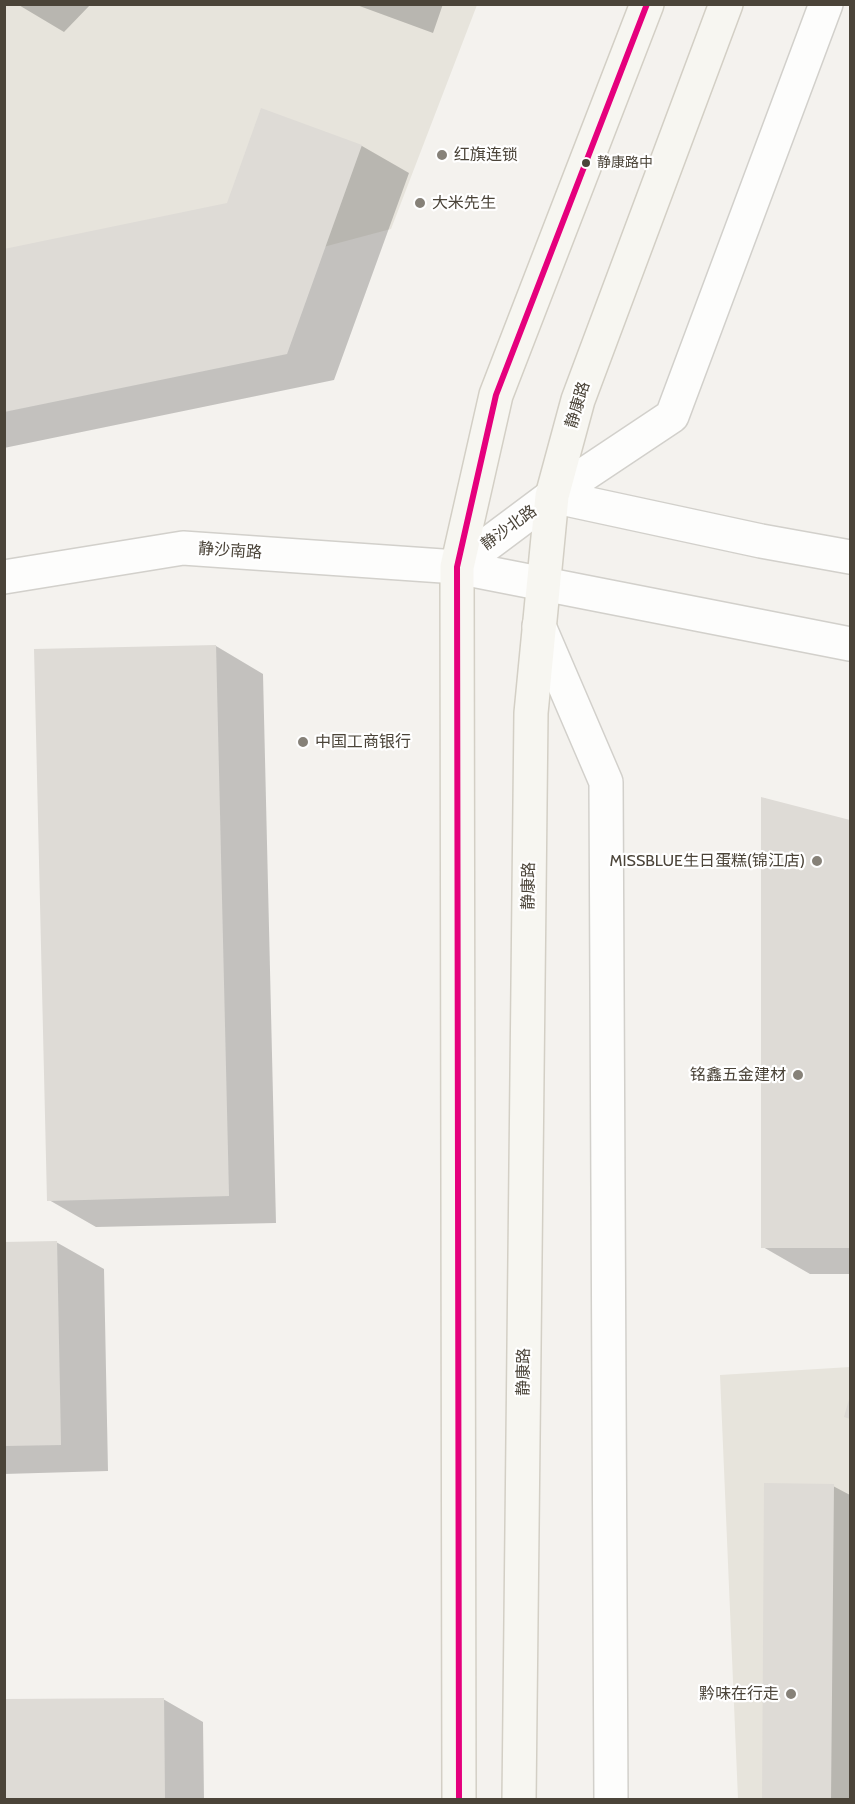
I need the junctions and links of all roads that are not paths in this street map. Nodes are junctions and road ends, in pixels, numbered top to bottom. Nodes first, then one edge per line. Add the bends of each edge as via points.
1 (647, 4) edge
2 (726, 4) edge
3 (826, 4) edge
4 (552, 496) junction
5 (850, 557) edge
6 (457, 567) junction
7 (4, 577) edge
8 (542, 584) junction
9 (539, 626) junction
10 (850, 644) edge
11 (459, 1800) edge
12 (519, 1800) edge
13 (611, 1800) edge

1 - 6 main road via 496,395
2 - 4 main road, 静康路 via 578,400
3 - 4 street via 672,416
4 - 5 street, 静沙北路
4 - 6 street, 静沙北路
4 - 8 main road, 静康路
6 - 7 street, 静沙南路 via 183,548
6 - 8 street, 静沙北路
6 - 11 main road
8 - 9 main road, 静康路
8 - 10 street, 静沙北路
9 - 12 main road, 静康路 via 531,712
9 - 13 street via 606,782

